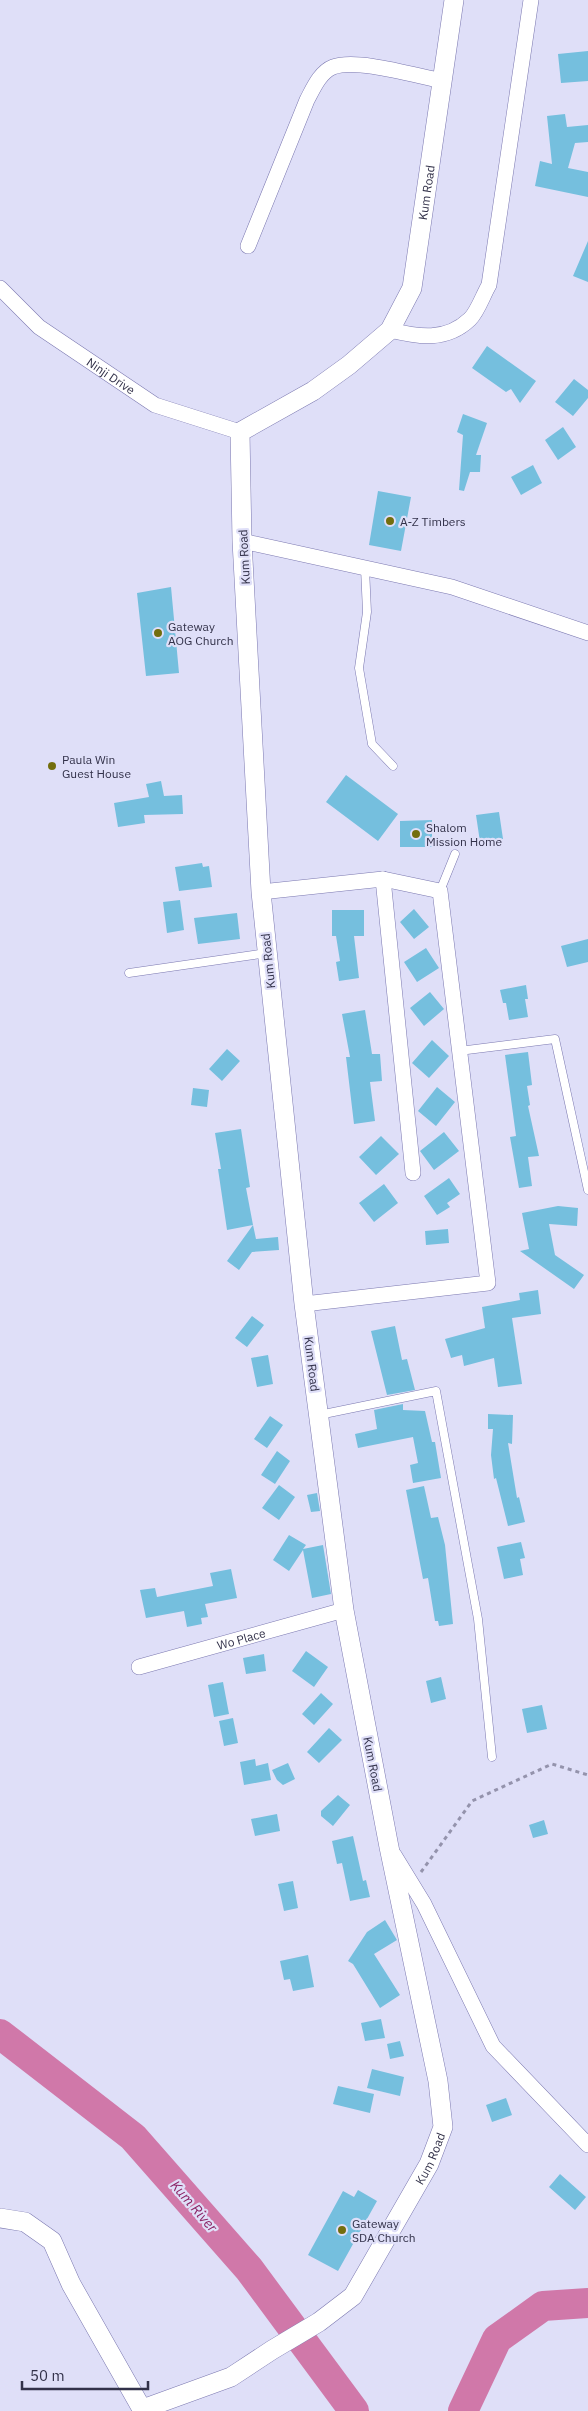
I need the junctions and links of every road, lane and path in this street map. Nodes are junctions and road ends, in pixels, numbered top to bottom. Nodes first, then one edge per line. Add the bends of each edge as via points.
1 (454, 0) edge
2 (531, 0) edge
3 (443, 81) junction
4 (248, 246) dead end
5 (0, 288) edge
6 (390, 330) junction
7 (240, 432) junction
8 (242, 541) junction
9 (365, 568) junction
10 (588, 633) edge
11 (393, 766) dead end
12 (455, 854) dead end
13 (383, 879) junction
14 (440, 891) junction
15 (261, 892) junction
16 (267, 953) junction
17 (129, 973) dead end
18 (460, 1051) junction
19 (413, 1173) dead end
20 (588, 1190) edge
21 (304, 1304) junction
22 (318, 1415) junction
23 (344, 1610) junction
24 (139, 1667) dead end
25 (492, 1757) dead end
26 (588, 1775) edge
27 (389, 1847) junction
28 (412, 1885) junction
29 (588, 2145) edge
30 (0, 2218) edge
31 (143, 2410) edge

1 - 3 street, Kum Road
2 - 6 street via 489,285 470,319 446,334 419,338
3 - 4 street via 352,63 331,68 316,82 307,100
3 - 6 street, Kum Road via 412,288
5 - 7 street, Ninji Drive via 39,327 155,405
6 - 7 street, Kum Road via 313,391
7 - 8 street, Kum Road
8 - 9 street
8 - 15 street, Kum Road
9 - 10 street via 452,586
9 - 11 lane via 367,612 359,668 372,744
12 - 14 lane
13 - 14 street
13 - 15 street
13 - 19 street
14 - 18 street
15 - 16 street, Kum Road
16 - 17 lane
16 - 21 street, Kum Road
18 - 20 lane via 555,1039
18 - 21 street via 488,1283
21 - 22 street, Kum Road
22 - 23 street, Kum Road
22 - 25 lane via 436,1391 478,1619
23 - 24 street, Wo Place
23 - 27 street, Kum Road
26 - 28 path via 552,1764 472,1801
27 - 28 street
27 - 31 street, Kum Road via 438,2081 443,2126 429,2164 353,2296 319,2322 231,2377
28 - 29 street via 493,2046
30 - 31 street, Kum Road via 25,2222 52,2241 71,2284

